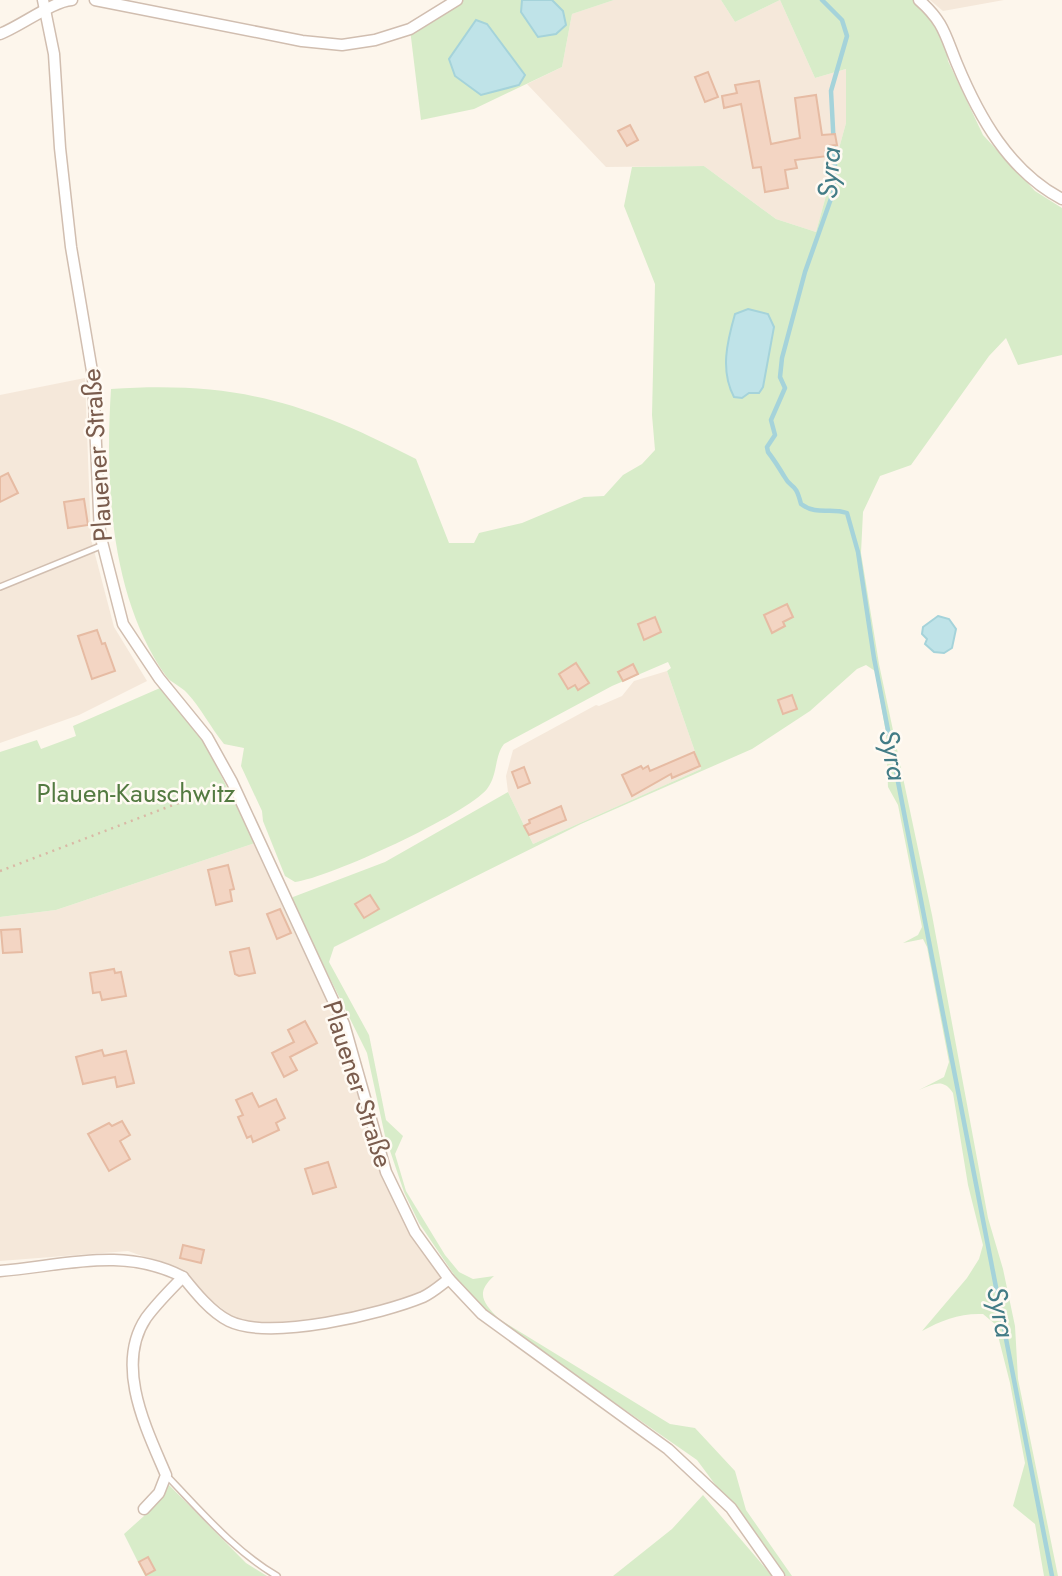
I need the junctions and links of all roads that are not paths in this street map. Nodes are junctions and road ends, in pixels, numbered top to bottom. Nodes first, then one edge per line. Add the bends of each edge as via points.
1 (72, 0) edge
2 (95, 0) edge
3 (457, 0) edge
4 (919, 0) edge
5 (44, 5) edge
6 (0, 34) edge
7 (1062, 199) edge
8 (103, 545) junction
9 (0, 587) edge
10 (0, 1271) edge
11 (183, 1277) junction
12 (449, 1279) junction
13 (166, 1475) junction
14 (144, 1510) dead end
15 (277, 1576) edge
16 (779, 1576) edge

1 - 5 street
2 - 3 street via 342,45 410,29
4 - 7 street via 941,22 981,118 1006,154
5 - 6 street via 23,25
5 - 8 street, Plauener Straße via 54,54 71,247 93,377
8 - 9 lane
8 - 12 street, Plauener Straße via 123,624 207,737 232,782 344,1024 386,1172 415,1231
10 - 11 street via 107,1258 165,1268
11 - 12 street via 230,1321 262,1327 331,1323 424,1296
11 - 13 street via 144,1320 134,1352 134,1384
12 - 16 street, Plauener Straße via 491,1322 668,1449 731,1508
13 - 14 street via 159,1493
13 - 15 lane via 223,1535

